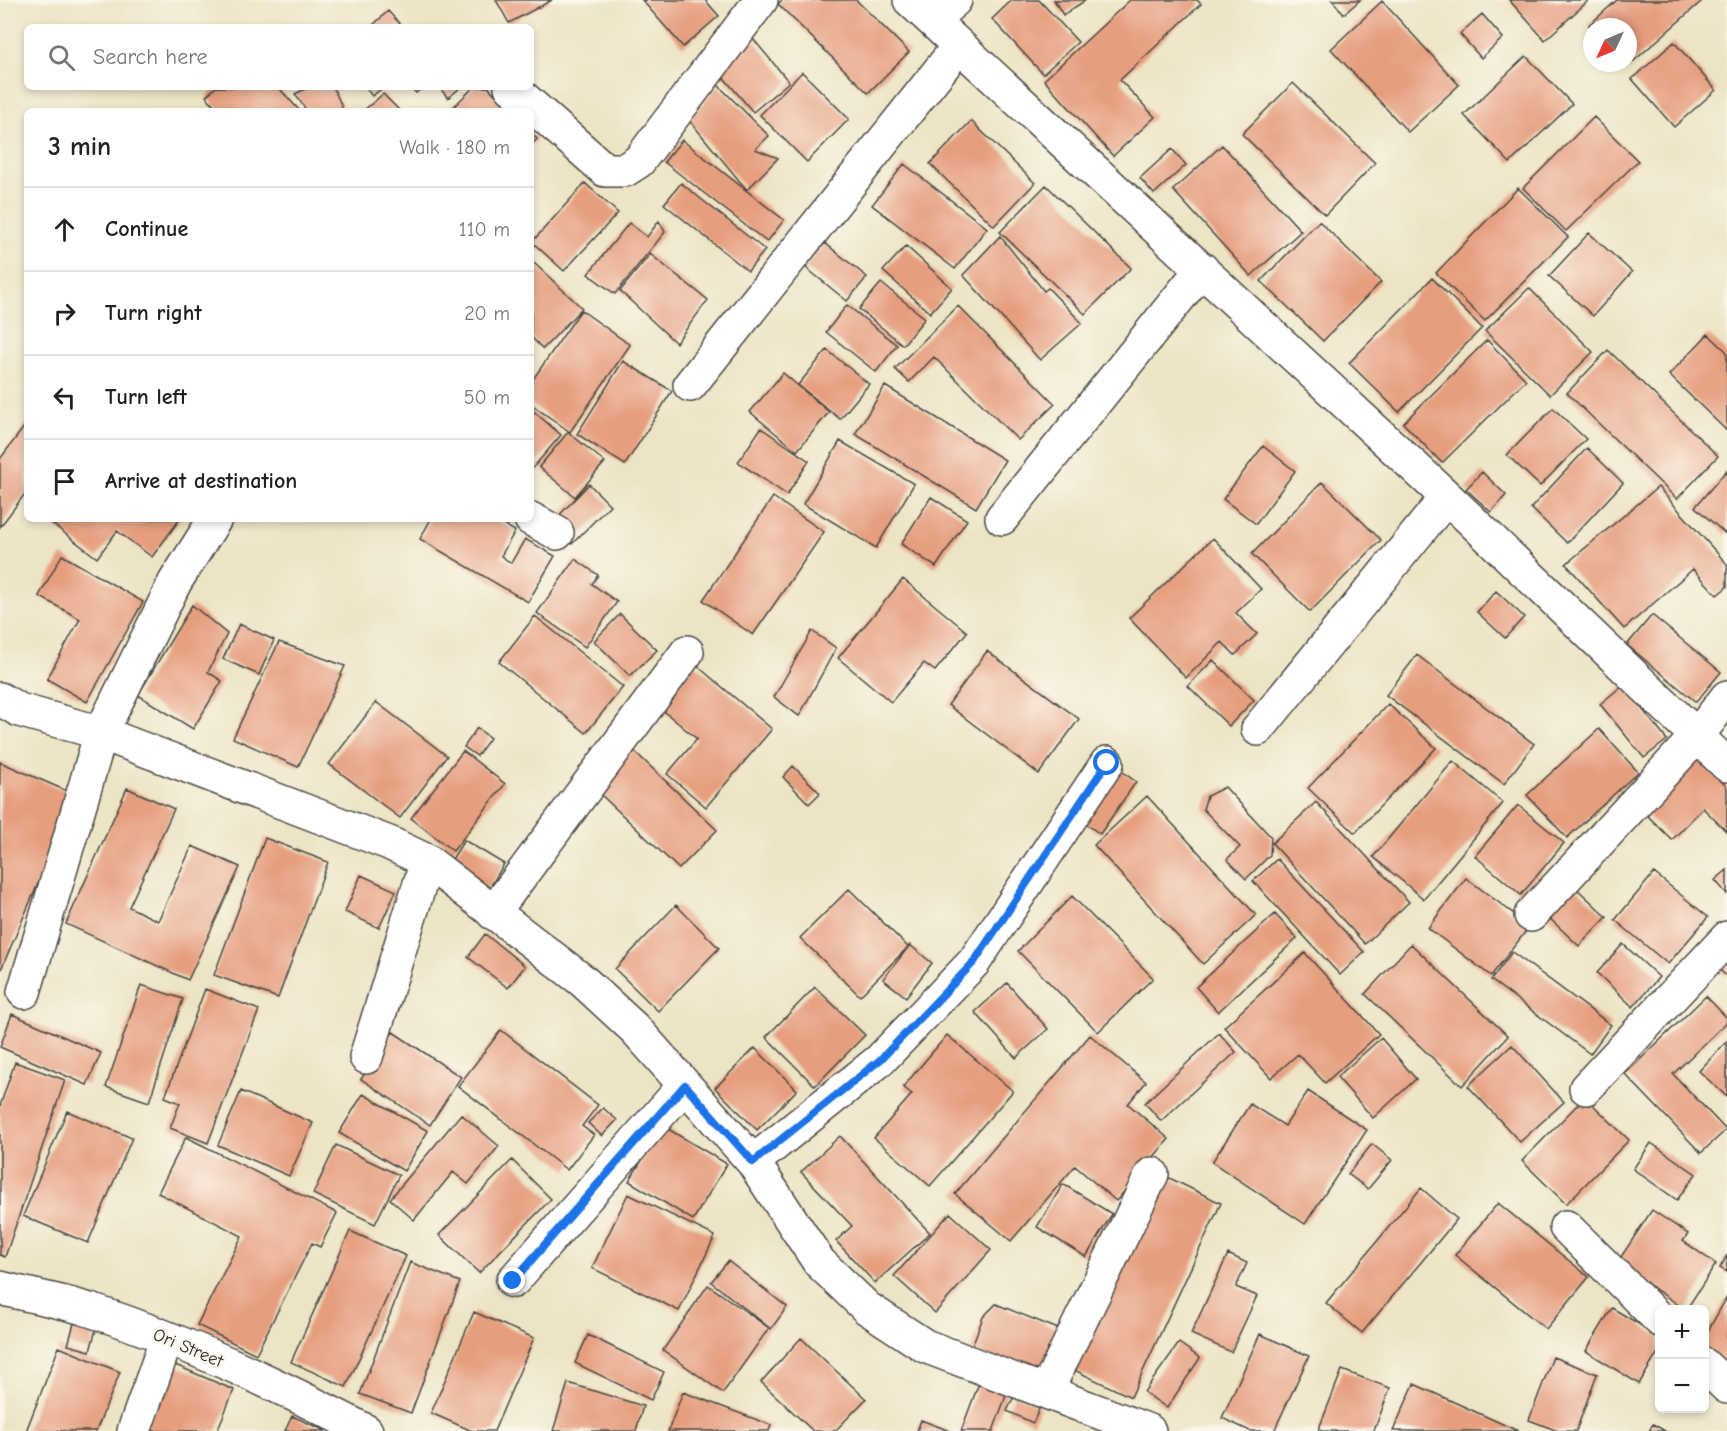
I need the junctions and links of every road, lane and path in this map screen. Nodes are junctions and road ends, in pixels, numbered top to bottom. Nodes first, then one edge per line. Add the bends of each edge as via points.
1 (761, 0) edge
2 (932, 7) edge
3 (959, 45) junction
4 (515, 90) edge
5 (1202, 269) junction
6 (690, 385) dead end
7 (1447, 497) junction
8 (1002, 518) dead end
9 (213, 522) edge
10 (687, 652) dead end
11 (1727, 697) edge
12 (0, 699) edge
13 (1258, 729) dead end
14 (101, 733) junction
15 (1697, 736) junction
16 (1107, 763) dead end
17 (1727, 765) edge
18 (427, 861) junction
19 (493, 913) junction
20 (1531, 915) dead end
21 (1727, 938) edge
22 (24, 992) dead end
23 (366, 1057) dead end
24 (685, 1085) junction
25 (1586, 1088) dead end
26 (753, 1162) junction
27 (1152, 1174) dead end
28 (1566, 1227) dead end
29 (513, 1281) dead end
30 (0, 1288) edge
31 (1655, 1316) edge
32 (167, 1338) junction
33 (1709, 1370) edge
34 (1727, 1387) edge
35 (1046, 1392) junction
36 (134, 1431) edge
37 (366, 1431) edge
38 (1149, 1431) edge

1 - 4 street via 639,160 625,170 605,170
2 - 3 street
3 - 5 street
3 - 6 street
5 - 7 street
5 - 8 street
7 - 13 street
7 - 15 street
9 - 14 street via 175,582
10 - 19 street
11 - 15 street
12 - 14 street via 19,710
14 - 18 street
14 - 22 street
15 - 17 street
15 - 20 street
16 - 26 street via 974,962 880,1060
18 - 19 street
18 - 23 street
19 - 24 street via 583,981 636,1030
21 - 25 street
24 - 26 street
24 - 29 street
26 - 35 street via 819,1262 867,1308 925,1346
27 - 35 street
28 - 31 street
30 - 32 street, Ori Street via 91,1310
32 - 36 street
32 - 37 street, Ori Street via 292,1393
33 - 34 street
35 - 38 street

